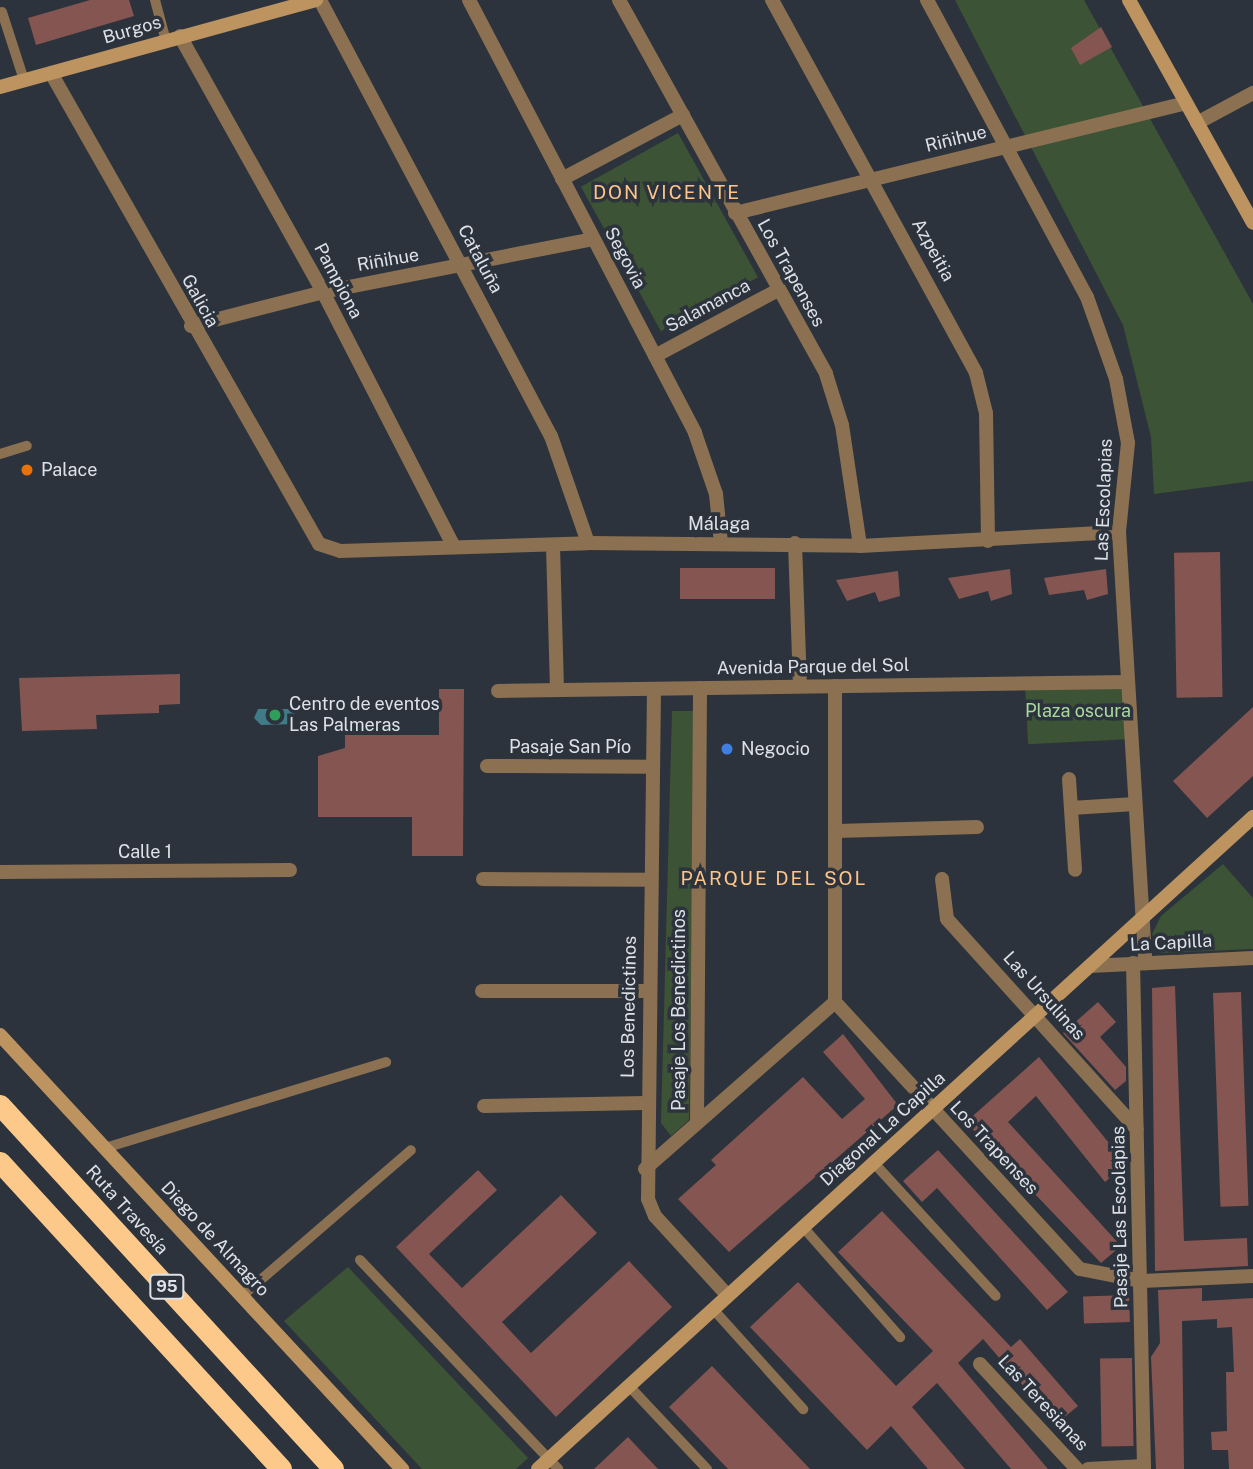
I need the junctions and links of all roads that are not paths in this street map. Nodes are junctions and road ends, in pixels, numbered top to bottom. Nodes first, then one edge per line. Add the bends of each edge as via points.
1 (155, 0) edge
2 (318, 0) edge
3 (468, 0) edge
4 (619, 0) edge
5 (772, 0) edge
6 (927, 0) edge
7 (1129, 0) edge
8 (2, 12) dead end
9 (173, 39) junction
10 (51, 73) junction
11 (24, 80) junction
12 (0, 87) edge
13 (1253, 93) edge
14 (1186, 103) junction
15 (683, 115) junction
16 (1197, 123) junction
17 (1009, 146) junction
18 (562, 179) junction
19 (872, 179) junction
20 (735, 213) junction
21 (1253, 223) edge
22 (593, 239) junction
23 (462, 266) junction
24 (778, 290) junction
25 (323, 292) junction
26 (191, 326) junction
27 (655, 356) junction
28 (27, 446) dead end
29 (0, 454) edge
30 (1119, 532) junction
31 (988, 541) junction
32 (588, 543) junction
33 (721, 543) junction
34 (795, 543) junction
35 (319, 544) joint
36 (553, 546) junction
37 (860, 546) junction
38 (454, 547) junction
39 (1128, 681) junction
40 (800, 686) junction
41 (835, 686) junction
42 (700, 688) junction
43 (654, 689) junction
44 (557, 690) junction
45 (498, 691) dead end
46 (487, 766) dead end
47 (652, 767) junction
48 (1069, 779) dead end
49 (1135, 804) junction
50 (1071, 808) junction
51 (1253, 817) edge
52 (976, 827) dead end
53 (837, 831) junction
54 (290, 870) dead end
55 (1075, 870) dead end
56 (0, 872) edge
57 (483, 879) dead end
58 (942, 879) dead end
59 (650, 880) junction
60 (1142, 919) junction
61 (1253, 958) edge
62 (1139, 963) junction
63 (1090, 966) junction
64 (648, 991) junction
65 (482, 992) dead end
66 (835, 1002) junction
67 (1036, 1015) junction
68 (0, 1035) edge
69 (386, 1062) dead end
70 (646, 1104) junction
71 (0, 1105) edge
72 (484, 1106) dead end
73 (933, 1109) junction
74 (697, 1121) junction
75 (1137, 1129) junction
76 (105, 1148) junction
77 (411, 1150) dead end
78 (0, 1163) edge
79 (874, 1163) junction
80 (645, 1169) junction
81 (803, 1227) junction
82 (360, 1260) dead end
83 (1253, 1276) edge
84 (1142, 1281) junction
85 (242, 1296) junction
86 (728, 1296) junction
87 (996, 1296) dead end
88 (713, 1310) junction
89 (900, 1337) dead end
90 (980, 1364) dead end
91 (629, 1386) junction
92 (803, 1409) dead end
93 (548, 1466) edge
94 (1144, 1467) edge
95 (281, 1469) edge
96 (333, 1469) edge
97 (402, 1469) edge
98 (706, 1469) edge
99 (1077, 1469) edge
100 (1088, 1469) edge

1 - 9 lane
2 - 9 street, Burgos
2 - 23 street, Cataluña
3 - 18 street, Segovia
4 - 15 street, Los Trapenses
5 - 19 street, Azpeitia
6 - 17 street, Las Escolapias
7 - 14 street
8 - 11 lane
9 - 10 street, Burgos
9 - 25 street, Pampiona
10 - 11 street, Burgos
10 - 26 street, Galicia
11 - 12 street, Burgos
13 - 16 street
14 - 16 street
14 - 17 street, Riñihue
15 - 18 street
15 - 20 street, Los Trapenses
16 - 21 street
17 - 19 street, Riñihue
17 - 30 street, Las Escolapias via 1110,351 1128,443
18 - 22 street, Segovia
19 - 20 street, Riñihue
19 - 31 street, Azpeitia via 976,373 989,451
20 - 24 street, Los Trapenses
22 - 23 street, Riñihue
22 - 27 street, Segovia
23 - 25 street, Riñihue
23 - 32 street, Cataluña via 551,436
24 - 27 street, Salamanca
24 - 37 street, Los Trapenses via 836,400
25 - 26 street, Riñihue
25 - 38 street, Pampiona
26 - 35 street, Galicia
27 - 33 street, Segovia via 704,452
28 - 29 lane
30 - 31 street, Málaga
30 - 39 street, Las Escolapias
31 - 37 street, Málaga
32 - 33 street, Málaga
32 - 36 street, Málaga
33 - 34 street, Málaga
34 - 37 street, Málaga
34 - 40 street
35 - 38 street, Málaga via 340,551
36 - 38 street, Málaga
36 - 44 street
39 - 41 street, Avenida Parque del Sol
39 - 49 street, Las Escolapias
40 - 41 street, Avenida Parque del Sol
40 - 42 street, Avenida Parque del Sol
41 - 53 street
42 - 43 street, Avenida Parque del Sol
42 - 74 street, Pasaje Los Benedictinos
43 - 44 street, Avenida Parque del Sol
43 - 47 street, Los Benedictinos
44 - 45 street, Avenida Parque del Sol
46 - 47 street, Pasaje San Pío
47 - 59 street, Los Benedictinos
48 - 50 street
49 - 50 street
49 - 60 street, Las Escolapias
50 - 55 street
51 - 60 street, Diagonal La Capilla
52 - 53 street
53 - 66 street
54 - 56 street, Calle 1
57 - 59 street
58 - 67 street, Las Ursulinas via 947,919
59 - 64 street, Los Benedictinos
60 - 62 street, Las Escolapias
60 - 63 street, Diagonal La Capilla
61 - 62 street, La Capilla
62 - 63 street, La Capilla
62 - 75 street, Pasaje Las Escolapias
63 - 67 street, Diagonal La Capilla
64 - 65 street
64 - 70 street, Los Benedictinos
66 - 73 street, Los Trapenses
66 - 74 street
67 - 73 street, Diagonal La Capilla
67 - 75 street, Las Ursulinas
68 - 76 street, Diego de Almagro
69 - 76 lane
70 - 72 street
70 - 80 street, Los Benedictinos
71 - 96 highway, Ruta Travesía / 95
73 - 79 street, Diagonal La Capilla
73 - 84 street, Los Trapenses via 1080,1269
74 - 80 street
75 - 84 street, Pasaje Las Escolapias
76 - 85 street, Diego de Almagro
77 - 85 lane
78 - 95 highway, 95
79 - 81 street, Diagonal La Capilla
79 - 87 lane
80 - 86 street, Los Benedictinos via 655,1216
81 - 86 street, Diagonal La Capilla
81 - 89 lane
82 - 93 lane
83 - 84 street, Los Trapenses
84 - 94 street, Pasaje Las Escolapias
85 - 97 street, Diego de Almagro
86 - 88 street, Diagonal La Capilla
88 - 91 street, Diagonal La Capilla
88 - 92 lane
90 - 99 street, Las Teresianas
91 - 93 street, Diagonal La Capilla
91 - 98 lane
94 - 100 street, Las Teresianas

